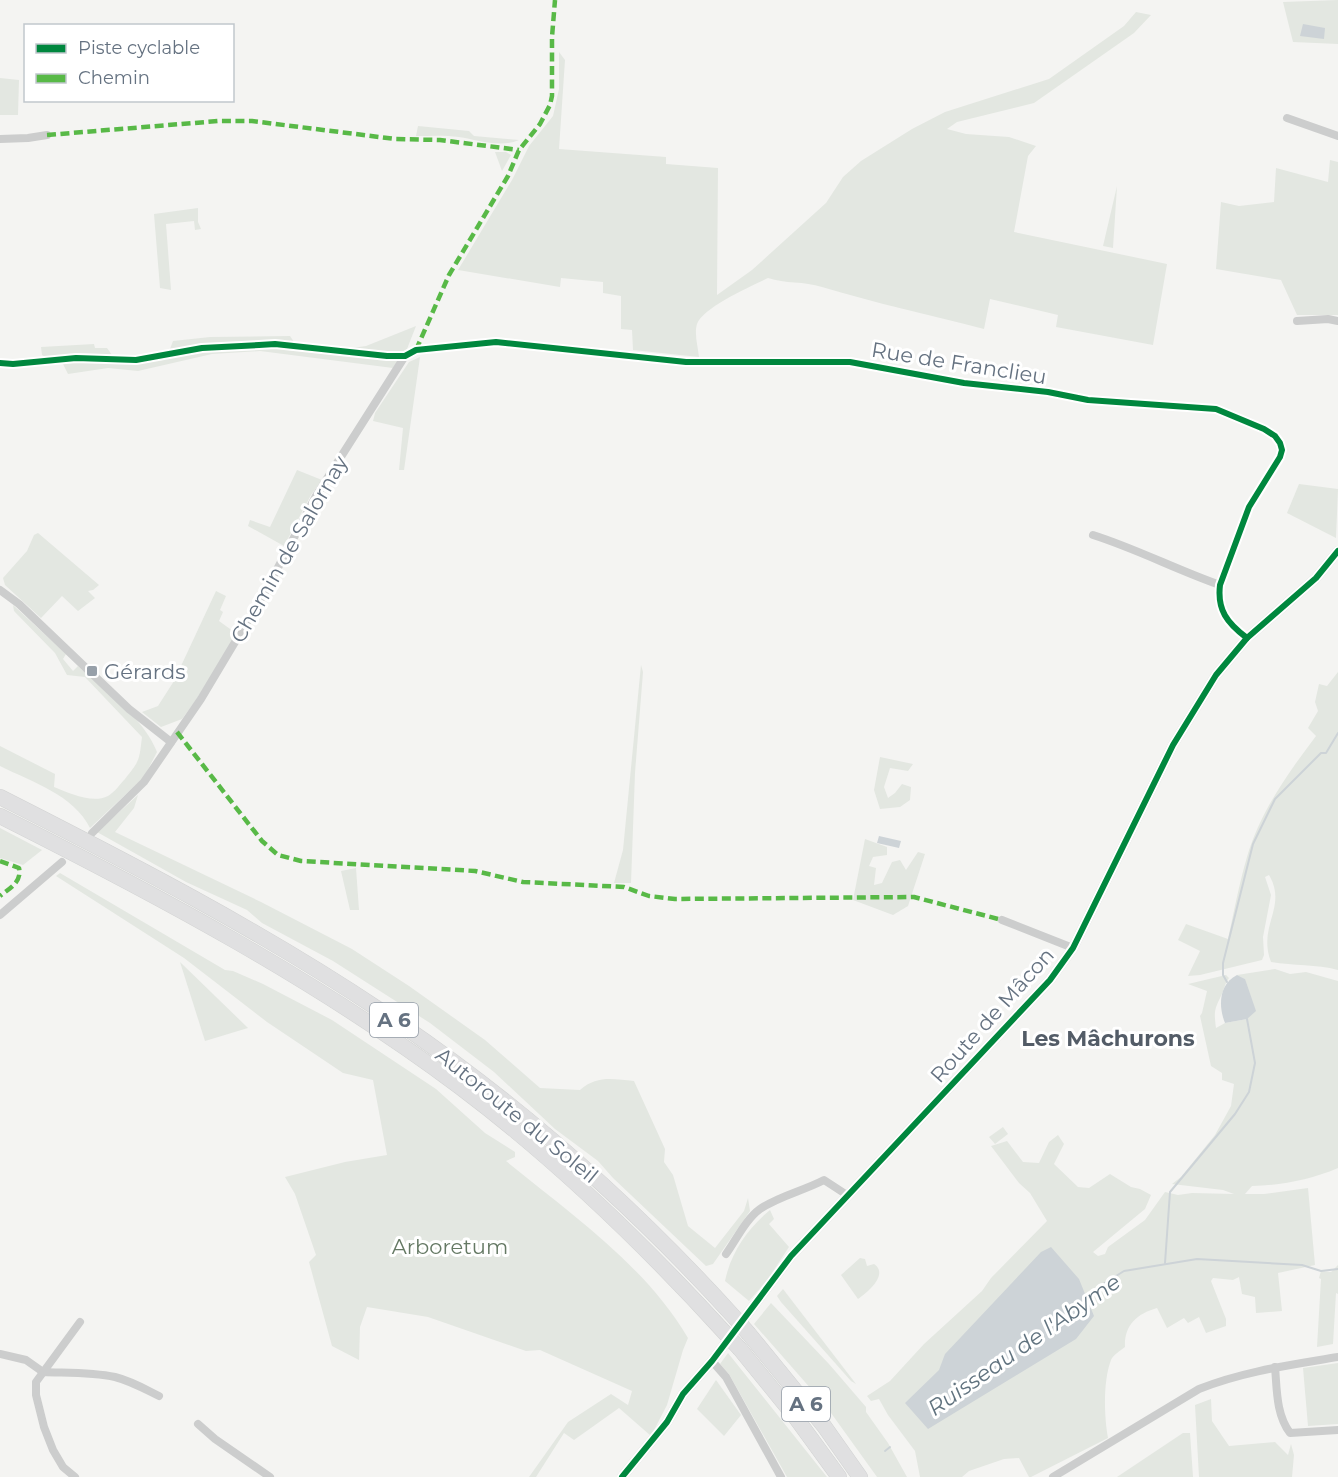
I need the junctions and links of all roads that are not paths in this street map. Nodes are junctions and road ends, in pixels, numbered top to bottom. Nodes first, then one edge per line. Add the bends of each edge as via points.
1 (1287, 118) dead end
2 (47, 135) dead end
3 (1338, 136) edge
4 (0, 139) edge
5 (1297, 321) dead end
6 (1338, 321) edge
7 (405, 356) junction
8 (0, 363) edge
9 (1093, 535) dead end
10 (1338, 551) edge
11 (1220, 585) junction
12 (0, 590) edge
13 (1247, 638) junction
14 (171, 742) junction
15 (0, 797) edge
16 (0, 816) edge
17 (92, 833) dead end
18 (62, 862) dead end
19 (0, 915) edge
20 (1002, 920) dead end
21 (1073, 948) junction
22 (847, 1195) junction
23 (726, 1254) dead end
24 (80, 1322) dead end
25 (736, 1329) junction
26 (0, 1353) edge
27 (1338, 1357) edge
28 (712, 1361) junction
29 (1275, 1368) junction
30 (43, 1372) junction
31 (159, 1396) dead end
32 (198, 1424) dead end
33 (1338, 1430) edge
34 (75, 1477) edge
35 (270, 1477) edge
36 (622, 1477) edge
37 (781, 1477) edge
38 (839, 1477) edge
39 (860, 1477) edge
40 (1053, 1477) edge

1 - 3 street
2 - 4 street
5 - 6 street
7 - 8 street via 275,344 202,348 136,360 76,358
7 - 11 street, Rue de Franclieu via 416,350 496,342 686,362 850,362 1088,400 1216,410 1264,429 1275,436 1282,450 1249,507
7 - 14 street, Chemin de Salornay via 316,496 265,592
9 - 11 street
10 - 13 street, Route de Mâcon via 1316,578
11 - 13 street, Rue de Franclieu via 1222,612
12 - 14 street via 20,604 129,709
13 - 21 street, Route de Mâcon via 1216,675 1173,745
14 - 17 street, Chemin de Salornay via 144,782
15 - 25 highway, Autoroute du Soleil / A 6 via 245,927 337,982 424,1041 508,1103 572,1157 652,1231
16 - 25 highway, Autoroute du Soleil / A 6 via 231,938 415,1054 560,1169
18 - 19 street
20 - 21 street
21 - 22 street, Route de Mâcon via 1050,980
22 - 23 street via 824,1180 783,1197 759,1210
22 - 25 street, Route de Mâcon via 791,1256
24 - 30 street
25 - 28 street, Route de Mâcon
25 - 38 highway, Autoroute du Soleil / A 6, bridge via 740,1350
25 - 39 highway, Autoroute du Soleil / A 6 via 818,1419
26 - 30 street via 26,1360
27 - 29 street
28 - 36 street, Route de Mâcon
28 - 37 street via 726,1377
29 - 33 street via 1280,1414 1290,1433
29 - 40 street via 1199,1389
30 - 31 street via 116,1377
30 - 34 street via 36,1382 36,1395 44,1427 63,1467
32 - 35 street

